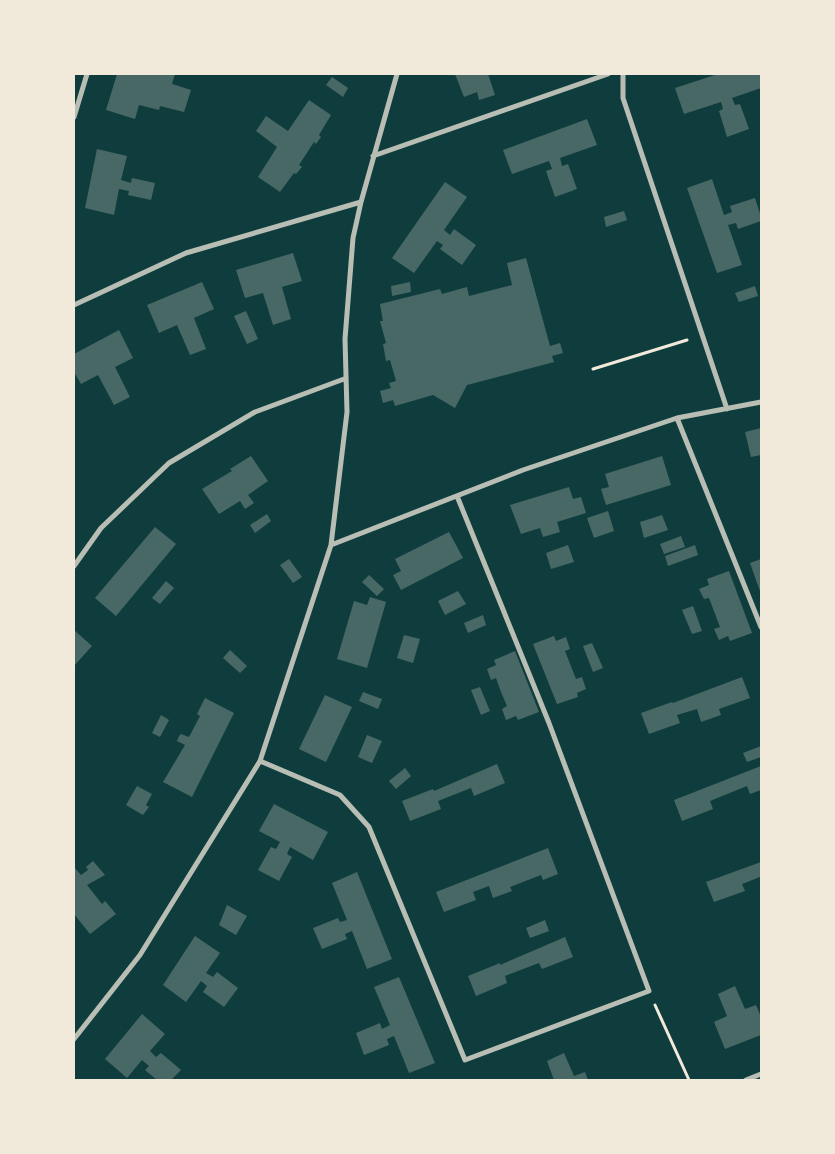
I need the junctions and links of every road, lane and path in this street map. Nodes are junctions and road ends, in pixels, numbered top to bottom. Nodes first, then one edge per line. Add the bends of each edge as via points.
1 (87, 74) edge
2 (397, 74) edge
3 (608, 74) edge
4 (623, 74) edge
5 (74, 117) edge
6 (373, 156) junction
7 (361, 202) junction
8 (74, 305) edge
9 (702, 337) junction
10 (593, 369) dead end
11 (344, 379) junction
12 (761, 402) edge
13 (727, 408) junction
14 (677, 418) junction
15 (457, 496) junction
16 (330, 544) junction
17 (74, 566) edge
18 (761, 627) edge
19 (260, 761) junction
20 (649, 991) junction
21 (74, 1039) edge
22 (761, 1074) edge
23 (689, 1080) edge
24 (746, 1080) edge

1 - 5 street
2 - 6 street
3 - 6 street
4 - 9 street via 623,98
6 - 7 street
7 - 8 street via 186,254
7 - 11 street via 352,247
9 - 10 path
9 - 13 street
11 - 16 street via 346,412
11 - 17 street via 255,412 169,463 101,528
12 - 13 street
13 - 14 street
14 - 15 street
14 - 18 street
15 - 16 street
15 - 20 street via 549,722
16 - 19 street
19 - 20 street via 340,795 368,827 465,1060
19 - 21 street via 140,954
20 - 23 path
22 - 24 street

